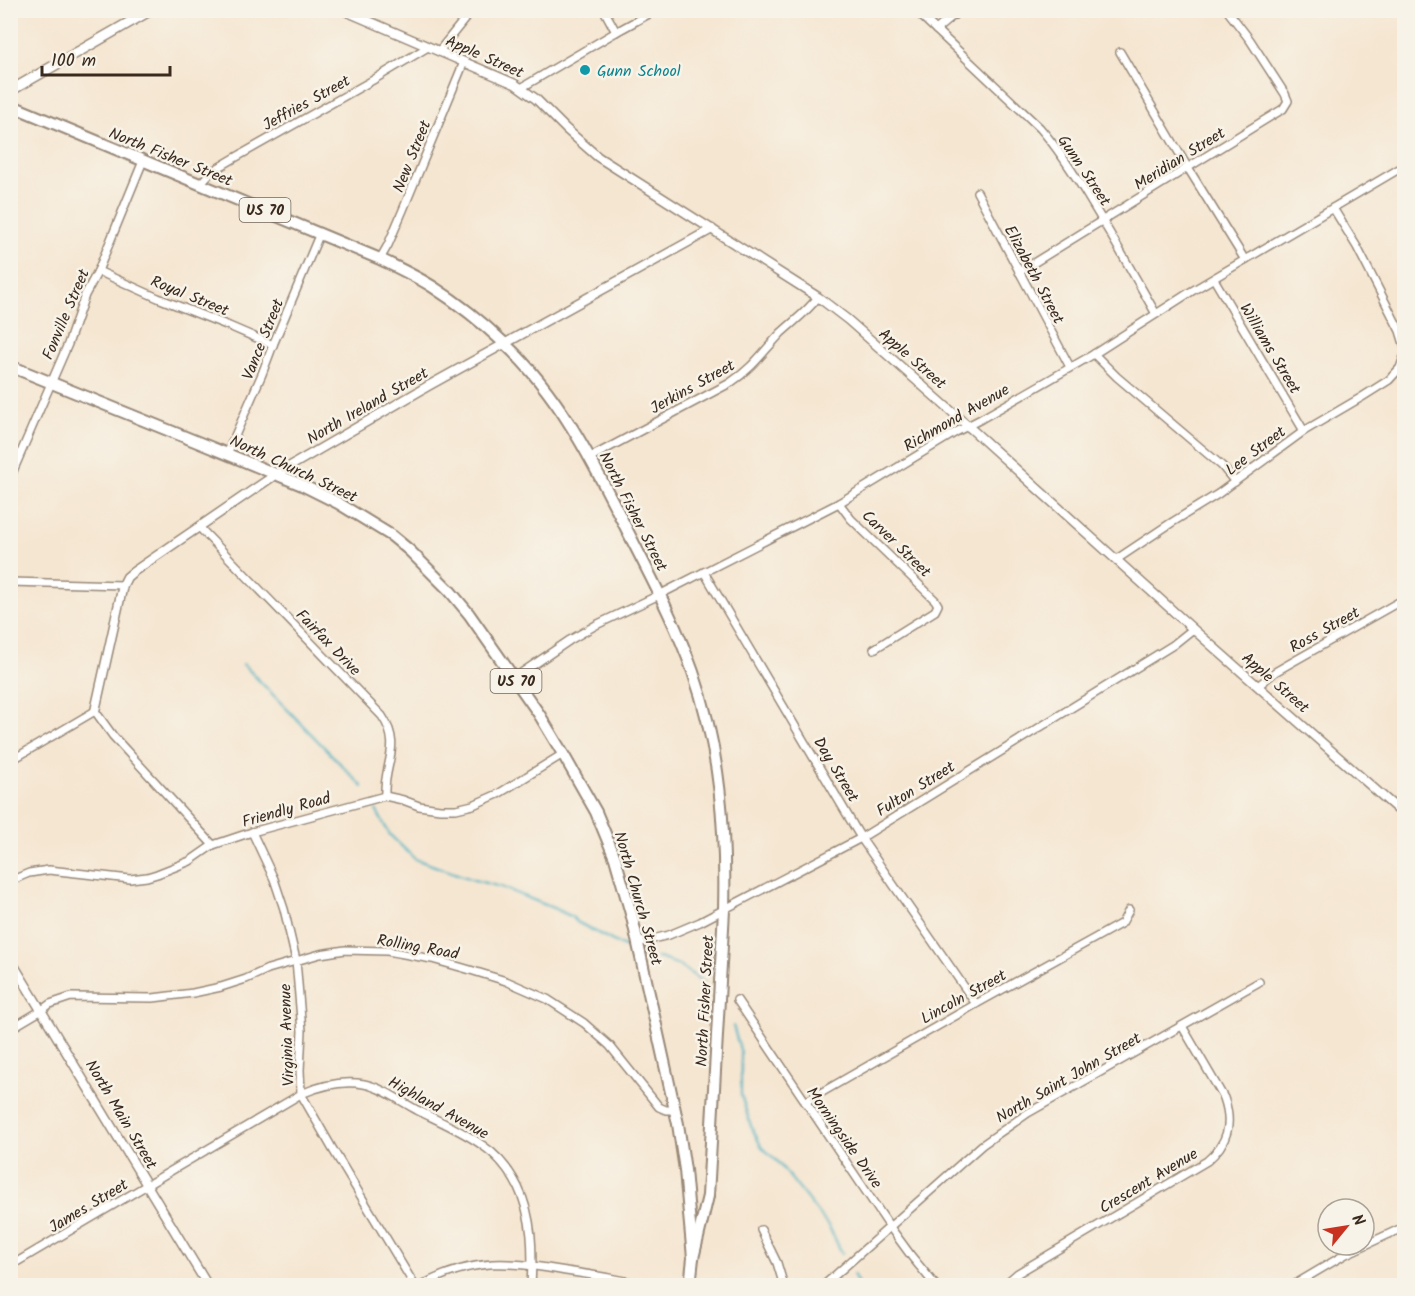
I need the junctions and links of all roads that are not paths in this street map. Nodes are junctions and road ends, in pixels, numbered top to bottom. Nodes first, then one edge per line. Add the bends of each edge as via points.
1 (151, 10) edge
2 (343, 10) edge
3 (472, 10) edge
4 (604, 10) edge
5 (656, 10) edge
6 (915, 10) edge
7 (961, 10) edge
8 (1227, 10) edge
9 (936, 30) junction
10 (616, 32) junction
11 (428, 47) junction
12 (439, 51) junction
13 (1120, 52) dead end
14 (464, 62) junction
15 (521, 88) junction
16 (10, 91) edge
17 (10, 105) edge
18 (143, 161) junction
19 (1404, 166) edge
20 (1188, 168) junction
21 (200, 184) junction
22 (977, 192) dead end
23 (1333, 208) junction
24 (1102, 220) junction
25 (712, 229) junction
26 (320, 233) junction
27 (380, 259) junction
28 (1245, 260) junction
29 (98, 271) junction
30 (1019, 272) junction
31 (1214, 279) junction
32 (818, 297) junction
33 (1156, 314) junction
34 (505, 343) junction
35 (1404, 344) edge
36 (273, 345) junction
37 (1094, 354) junction
38 (1404, 358) edge
39 (10, 366) edge
40 (1070, 368) junction
41 (50, 383) junction
42 (968, 426) junction
43 (1304, 431) junction
44 (227, 454) junction
45 (591, 457) junction
46 (275, 475) junction
47 (10, 478) edge
48 (1235, 482) junction
49 (839, 503) junction
50 (199, 527) junction
51 (1117, 559) junction
52 (704, 572) junction
53 (10, 582) edge
54 (123, 585) junction
55 (659, 595) junction
56 (1404, 598) edge
57 (1193, 629) junction
58 (874, 649) dead end
59 (514, 678) junction
60 (1258, 686) junction
61 (95, 711) junction
62 (563, 754) junction
63 (10, 761) edge
64 (385, 796) junction
65 (1404, 815) edge
66 (252, 832) junction
67 (861, 838) junction
68 (213, 845) junction
69 (10, 881) edge
70 (724, 910) junction
71 (1129, 910) dead end
72 (637, 943) junction
73 (10, 959) edge
74 (296, 960) junction
75 (1259, 982) dead end
76 (737, 1000) dead end
77 (976, 1004) junction
78 (42, 1010) junction
79 (1182, 1026) junction
80 (10, 1029) edge
81 (301, 1094) junction
82 (805, 1102) junction
83 (675, 1110) junction
84 (147, 1185) junction
85 (890, 1227) junction
86 (1404, 1227) edge
87 (761, 1230) dead end
88 (693, 1258) junction
89 (532, 1265) junction
90 (10, 1266) edge
91 (208, 1286) edge
92 (415, 1286) edge
93 (421, 1286) edge
94 (531, 1286) edge
95 (649, 1286) edge
96 (690, 1286) edge
97 (784, 1286) edge
98 (823, 1286) edge
99 (936, 1286) edge
100 (1003, 1286) edge
101 (1292, 1286) edge

1 - 16 main road
2 - 11 street, Apple Street
3 - 12 street
4 - 10 street
5 - 10 street
6 - 9 street, Gunn Street
7 - 9 street
8 - 20 street, Meridian Street via 1288,101 1283,109
9 - 24 street, Gunn Street via 1054,144
10 - 15 street
11 - 12 street, Apple Street
11 - 21 street, Jeffries Street via 211,172
12 - 14 street, Apple Street
13 - 20 street
14 - 15 street, Apple Street
14 - 27 street, New Street
15 - 25 street, Apple Street via 598,156
17 - 18 main road, North Fisher Street / US 70
18 - 21 main road, North Fisher Street / US 70
18 - 29 street, Fonville Street
19 - 23 street, Richmond Avenue
20 - 24 street, Meridian Street
20 - 28 street
21 - 26 main road, North Fisher Street / US 70
22 - 30 street, Elizabeth Street
23 - 28 street, Richmond Avenue
23 - 35 street via 1362,257
24 - 30 street, Meridian Street
24 - 33 street, Gunn Street
25 - 32 street, Apple Street
25 - 34 street, North Ireland Street
26 - 27 main road, North Fisher Street / US 70
26 - 36 street, Vance Street
27 - 34 main road, North Fisher Street / US 70 via 431,286
28 - 31 street, Richmond Avenue
29 - 36 street, Royal Street
29 - 41 street, Fonville Street
30 - 40 street, Elizabeth Street
31 - 33 street, Richmond Avenue
31 - 43 street, Williams Street
32 - 42 street, Apple Street
32 - 45 street, Jerkins Street via 743,374
33 - 37 street, Richmond Avenue
34 - 45 main road, North Fisher Street / US 70 via 553,398
34 - 46 street, North Ireland Street
36 - 44 street, Vance Street
37 - 40 street, Richmond Avenue
37 - 48 street via 1222,466
38 - 43 street, Lee Street via 1389,380
39 - 41 main road, North Church Street / US 70
40 - 42 street, Richmond Avenue
41 - 44 main road, North Church Street / US 70
41 - 47 street, Fonville Street
42 - 49 street, Richmond Avenue
42 - 51 street, Apple Street
43 - 48 street, Lee Street
44 - 46 main road, North Church Street / US 70
45 - 55 main road, North Fisher Street / US 70
46 - 50 street, North Ireland Street
46 - 59 main road, North Church Street / US 70 via 338,502 409,550 457,598
48 - 51 street, Lee Street
49 - 52 street, Richmond Avenue
49 - 58 street, Carver Street via 938,605 935,611
50 - 54 street, North Ireland Street via 126,577
50 - 64 street, Fairfax Drive via 382,716 390,729 393,748
51 - 57 street, Apple Street
52 - 55 street, Richmond Avenue
52 - 67 street, Day Street
53 - 54 street
54 - 61 street
55 - 59 street, Richmond Avenue via 596,625
55 - 70 main road, North Fisher Street / US 70 via 692,670 713,744 724,830
56 - 60 street, Ross Street via 1275,672
57 - 60 street, Apple Street
57 - 67 street, Fulton Street
59 - 62 main road, North Church Street / US 70
60 - 65 street, Apple Street
61 - 63 street
61 - 68 street via 113,736
62 - 64 street via 473,805 440,809
62 - 72 main road, North Church Street / US 70 via 604,832
64 - 66 street, Friendly Road
66 - 68 street, Friendly Road
66 - 74 street, Virginia Avenue via 274,879
67 - 70 street, Fulton Street
67 - 77 street, Day Street
68 - 69 street, Friendly Road via 190,861 147,877 130,879 49,870
70 - 72 street, Fulton Street via 686,929
70 - 88 main road, North Fisher Street / US 70 via 708,1197
71 - 77 street, Lincoln Street via 1122,923
72 - 83 main road, North Church Street / US 70
73 - 78 street, North Main Street
74 - 78 street, Rolling Road via 193,993 153,998 71,997
74 - 81 street, Virginia Avenue via 302,1031
74 - 83 street, Rolling Road via 345,950 387,951 432,959 523,988 584,1023 610,1046 655,1103
75 - 79 street, North Saint John Street
76 - 82 street, Morningside Drive
77 - 82 street, Lincoln Street
78 - 80 street, Rolling Road
78 - 84 street, North Main Street
79 - 85 street, North Saint John Street via 1004,1128
79 - 100 street, Crescent Avenue via 1224,1098 1229,1118 1221,1146 1208,1161 1018,1273
81 - 84 street, Highland Avenue
81 - 89 street, Highland Avenue via 337,1083 371,1086 482,1144 511,1175 525,1203 530,1220
81 - 92 street, Virginia Avenue
82 - 85 street, Morningside Drive
83 - 88 main road, North Church Street / US 70
84 - 90 street, James Street
84 - 91 street, North Main Street
85 - 98 street, North Saint John Street
85 - 99 street, Morningside Drive
86 - 101 street via 1346,1254
87 - 97 street
88 - 96 main road, North Church Street / US 70
89 - 93 street via 476,1266
89 - 94 street, Highland Avenue
89 - 95 street

